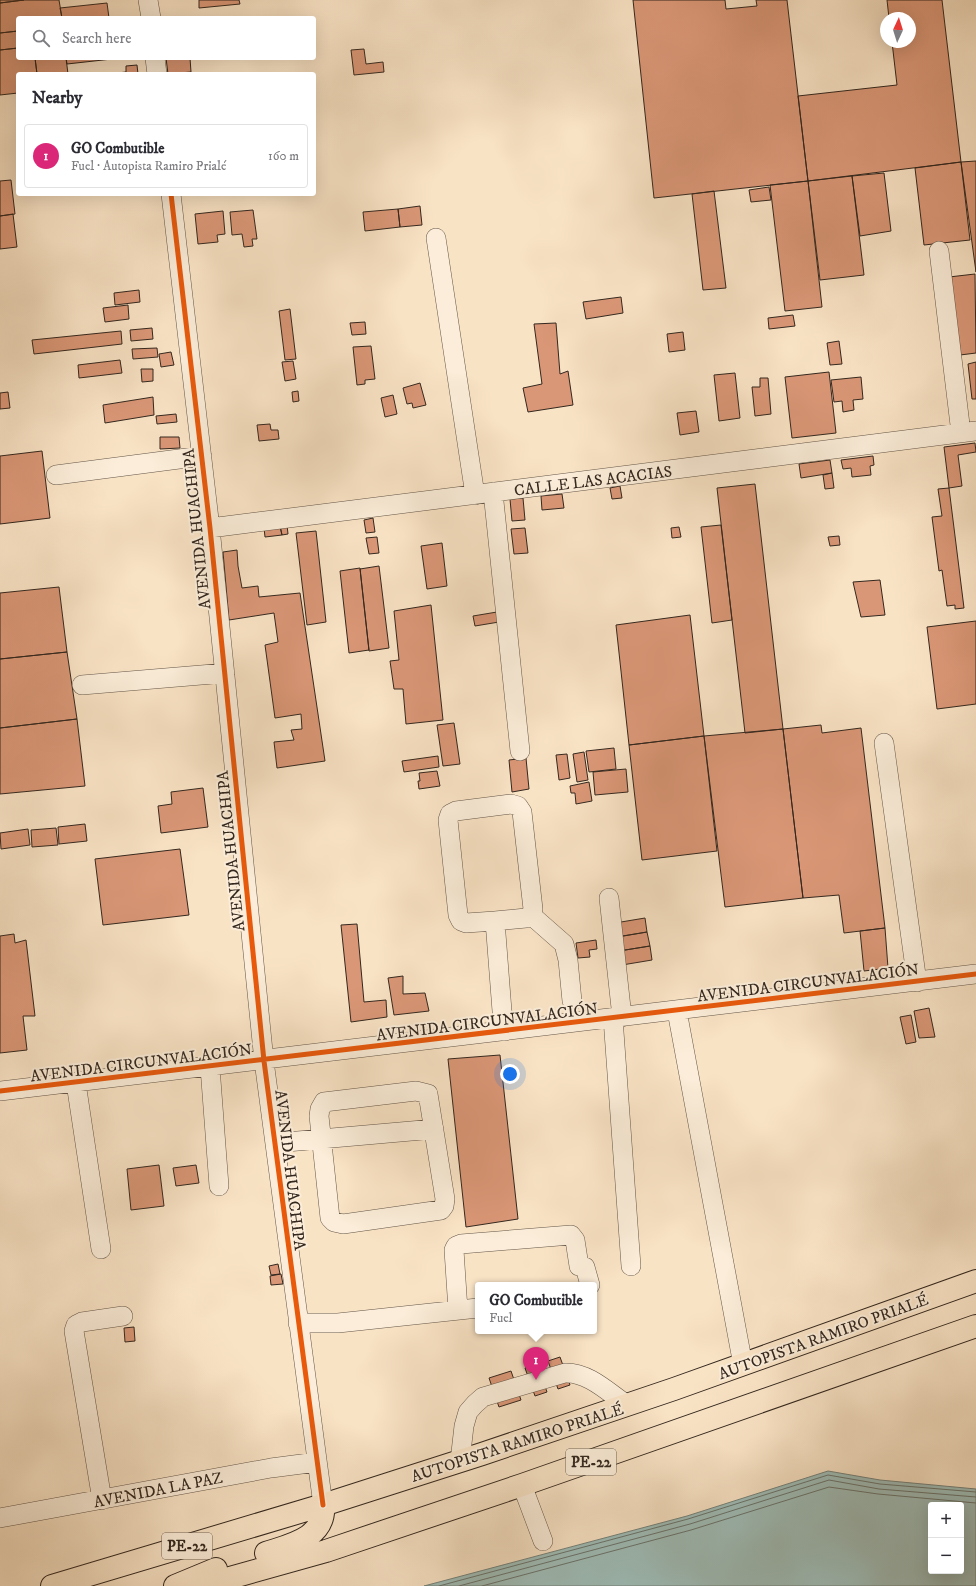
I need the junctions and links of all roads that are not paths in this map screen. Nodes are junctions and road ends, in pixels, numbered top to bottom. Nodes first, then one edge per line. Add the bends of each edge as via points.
1 (148, 0) edge
2 (150, 16) edge
3 (155, 60) edge
4 (157, 72) edge
5 (171, 196) edge
6 (436, 238) dead end
7 (939, 251) dead end
8 (968, 432) edge
9 (202, 456) junction
10 (56, 474) dead end
11 (484, 494) junction
12 (210, 528) junction
13 (225, 673) junction
14 (82, 685) dead end
15 (884, 743) dead end
16 (520, 751) dead end
17 (609, 898) dead end
18 (531, 915) junction
19 (495, 921) junction
20 (976, 974) edge
21 (917, 982) junction
22 (572, 1001) dead end
23 (677, 1011) junction
24 (617, 1018) junction
25 (506, 1031) junction
26 (264, 1061) junction
27 (210, 1067) junction
28 (76, 1083) junction
29 (0, 1091) edge
30 (434, 1129) junction
31 (322, 1138) junction
32 (275, 1143) junction
33 (220, 1186) dead end
34 (101, 1249) dead end
35 (631, 1266) dead end
36 (976, 1281) edge
37 (590, 1282) edge
38 (475, 1308) edge
39 (458, 1310) junction
40 (123, 1316) dead end
41 (298, 1324) junction
42 (976, 1326) edge
43 (743, 1365) junction
44 (627, 1405) junction
45 (460, 1461) junction
46 (317, 1462) junction
47 (522, 1486) junction
48 (102, 1500) junction
49 (323, 1505) junction
50 (0, 1518) edge
51 (543, 1541) dead end
52 (52, 1586) edge
53 (175, 1586) edge
54 (201, 1586) edge

1 - 2 street
3 - 4 street
5 - 9 street, AVENIDA HUACHIPA
6 - 11 street
7 - 8 street
8 - 11 street, CALLE LAS ACACIAS
9 - 10 street
9 - 12 street, AVENIDA HUACHIPA
11 - 12 street, CALLE LAS ACACIAS
11 - 16 street
12 - 13 street, AVENIDA HUACHIPA
13 - 14 street
13 - 26 street, AVENIDA HUACHIPA
15 - 21 street
17 - 24 street
18 - 19 street via 526,918
18 - 19 street via 533,909 522,812 518,806 511,804 456,811 450,814 448,820 458,915 466,923
18 - 22 street via 564,944
19 - 25 street via 502,1012
20 - 21 street, AVENIDA CIRCUNVALACIÓN
21 - 23 street, AVENIDA CIRCUNVALACIÓN
23 - 24 street, AVENIDA CIRCUNVALACIÓN
23 - 43 street
24 - 25 street, AVENIDA CIRCUNVALACIÓN
24 - 35 street
25 - 26 street, AVENIDA CIRCUNVALACIÓN
26 - 27 street, AVENIDA CIRCUNVALACIÓN
26 - 32 street, AVENIDA HUACHIPA
27 - 28 street, AVENIDA CIRCUNVALACIÓN
27 - 33 street
28 - 29 street, AVENIDA CIRCUNVALACIÓN
28 - 34 street
30 - 31 street
30 - 31 street via 428,1094 416,1090 324,1102 319,1116
30 - 31 street via 445,1199 441,1210 343,1224 330,1218
31 - 32 street
32 - 41 street, AVENIDA HUACHIPA
36 - 43 highway, AUTOPISTA RAMIRO PRIALÉ / PE-22
37 - 39 street via 585,1267 579,1266 575,1240 571,1235 461,1244 454,1250
38 - 39 street
39 - 41 street via 338,1323
40 - 48 street via 82,1322 76,1325 74,1331
41 - 46 street, AVENIDA HUACHIPA
42 - 47 highway, PE-22
43 - 44 highway, AUTOPISTA RAMIRO PRIALÉ / PE-22
44 - 45 highway, AUTOPISTA RAMIRO PRIALÉ / PE-22
44 - 45 street via 576,1372 484,1397 468,1412
45 - 49 highway, AUTOPISTA RAMIRO PRIALÉ / PE-22
46 - 48 street, AVENIDA LA PAZ via 271,1468
46 - 49 street, AVENIDA HUACHIPA
47 - 51 street
47 - 54 highway, PE-22 via 326,1551
48 - 50 street, AVENIDA LA PAZ
49 - 52 highway, AUTOPISTA RAMIRO PRIALÉ / PE-22
49 - 53 highway via 321,1524 306,1538 210,1570

